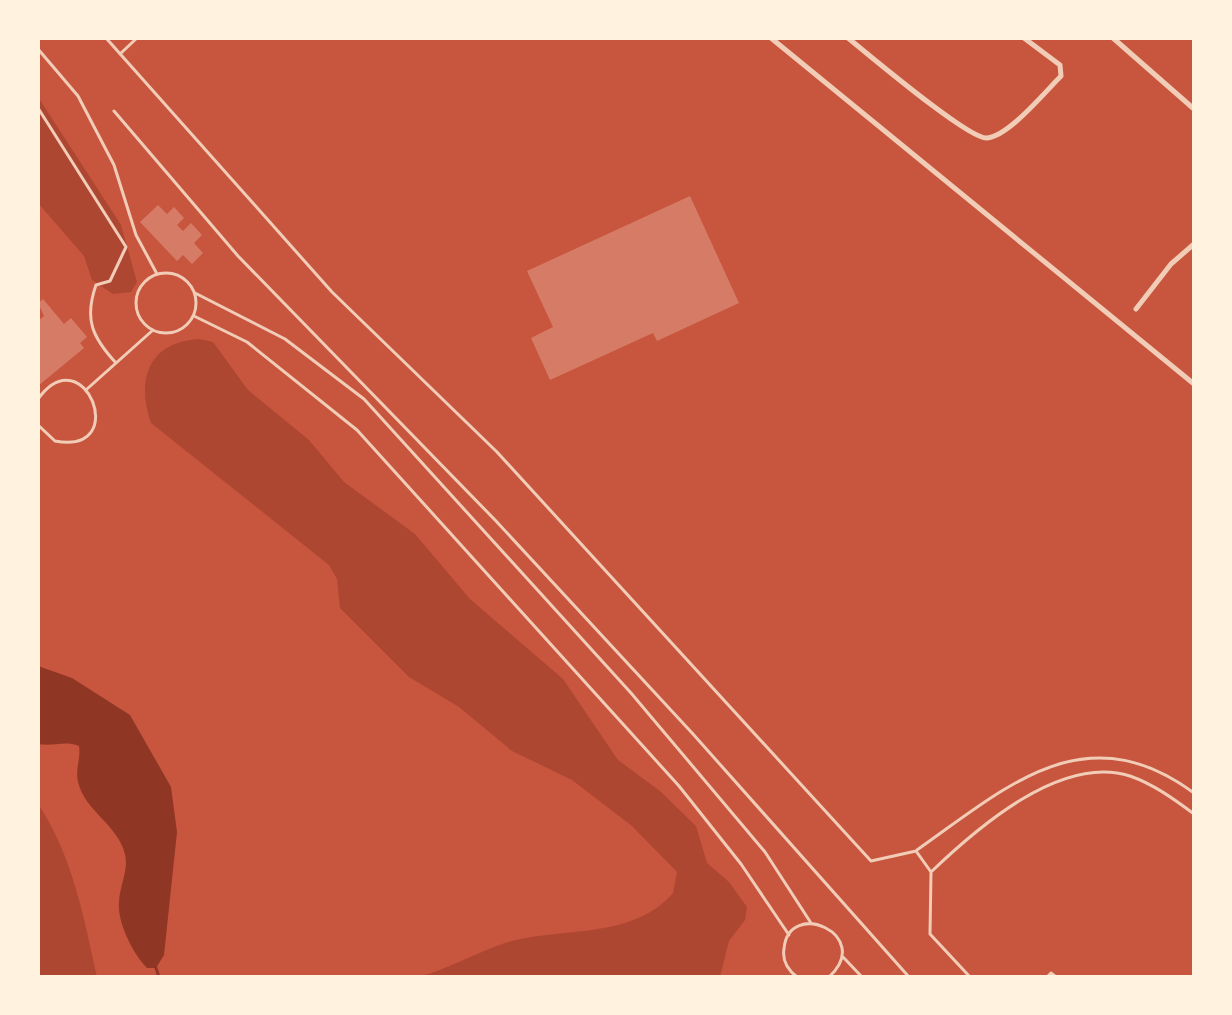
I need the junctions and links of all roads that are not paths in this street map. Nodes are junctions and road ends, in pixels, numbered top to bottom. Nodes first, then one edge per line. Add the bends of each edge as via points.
1 (106, 38) edge
2 (137, 38) edge
3 (771, 38) edge
4 (848, 38) edge
5 (1024, 38) edge
6 (1113, 38) edge
7 (38, 49) edge
8 (120, 54) junction
9 (1193, 107) edge
10 (38, 108) edge
11 (114, 111) dead end
12 (1194, 244) edge
13 (157, 274) junction
14 (195, 293) junction
15 (1136, 309) dead end
16 (194, 316) junction
17 (153, 330) junction
18 (116, 363) junction
19 (1194, 384) edge
20 (86, 389) junction
21 (38, 399) edge
22 (38, 425) edge
23 (1194, 793) edge
24 (1194, 814) edge
25 (916, 851) junction
26 (931, 872) junction
27 (811, 923) junction
28 (789, 935) junction
29 (842, 955) junction
30 (797, 977) edge
31 (829, 977) edge
32 (862, 977) edge
33 (909, 977) edge
34 (970, 977) edge
35 (1047, 977) edge
36 (1056, 977) edge

1 - 8 lane
2 - 8 lane
3 - 19 street
4 - 5 street via 956,123 978,138 990,139 1061,76 1060,65
6 - 9 street
7 - 13 lane via 78,96 107,151 136,235
8 - 25 lane via 332,292 497,452 871,861
10 - 18 lane via 126,247 110,281 96,285 89,321 93,336
11 - 33 lane via 238,256 496,521
12 - 15 street
13 - 14 lane via 177,275
13 - 17 lane via 137,296 139,316
14 - 16 lane
14 - 27 lane via 285,339 364,399 631,693 765,852
16 - 17 lane via 172,333
16 - 28 lane via 247,342 357,430 679,786
17 - 18 lane
18 - 20 lane
20 - 21 lane via 63,381
20 - 22 lane via 97,413 83,438 55,441
23 - 25 lane via 1132,758 1074,758 1011,784
24 - 26 lane via 1128,775 1078,775 1018,799
25 - 26 lane
26 - 34 lane via 930,934
27 - 28 lane
27 - 29 lane via 837,936
28 - 30 lane via 784,961
29 - 31 lane
29 - 32 lane
35 - 36 lane

